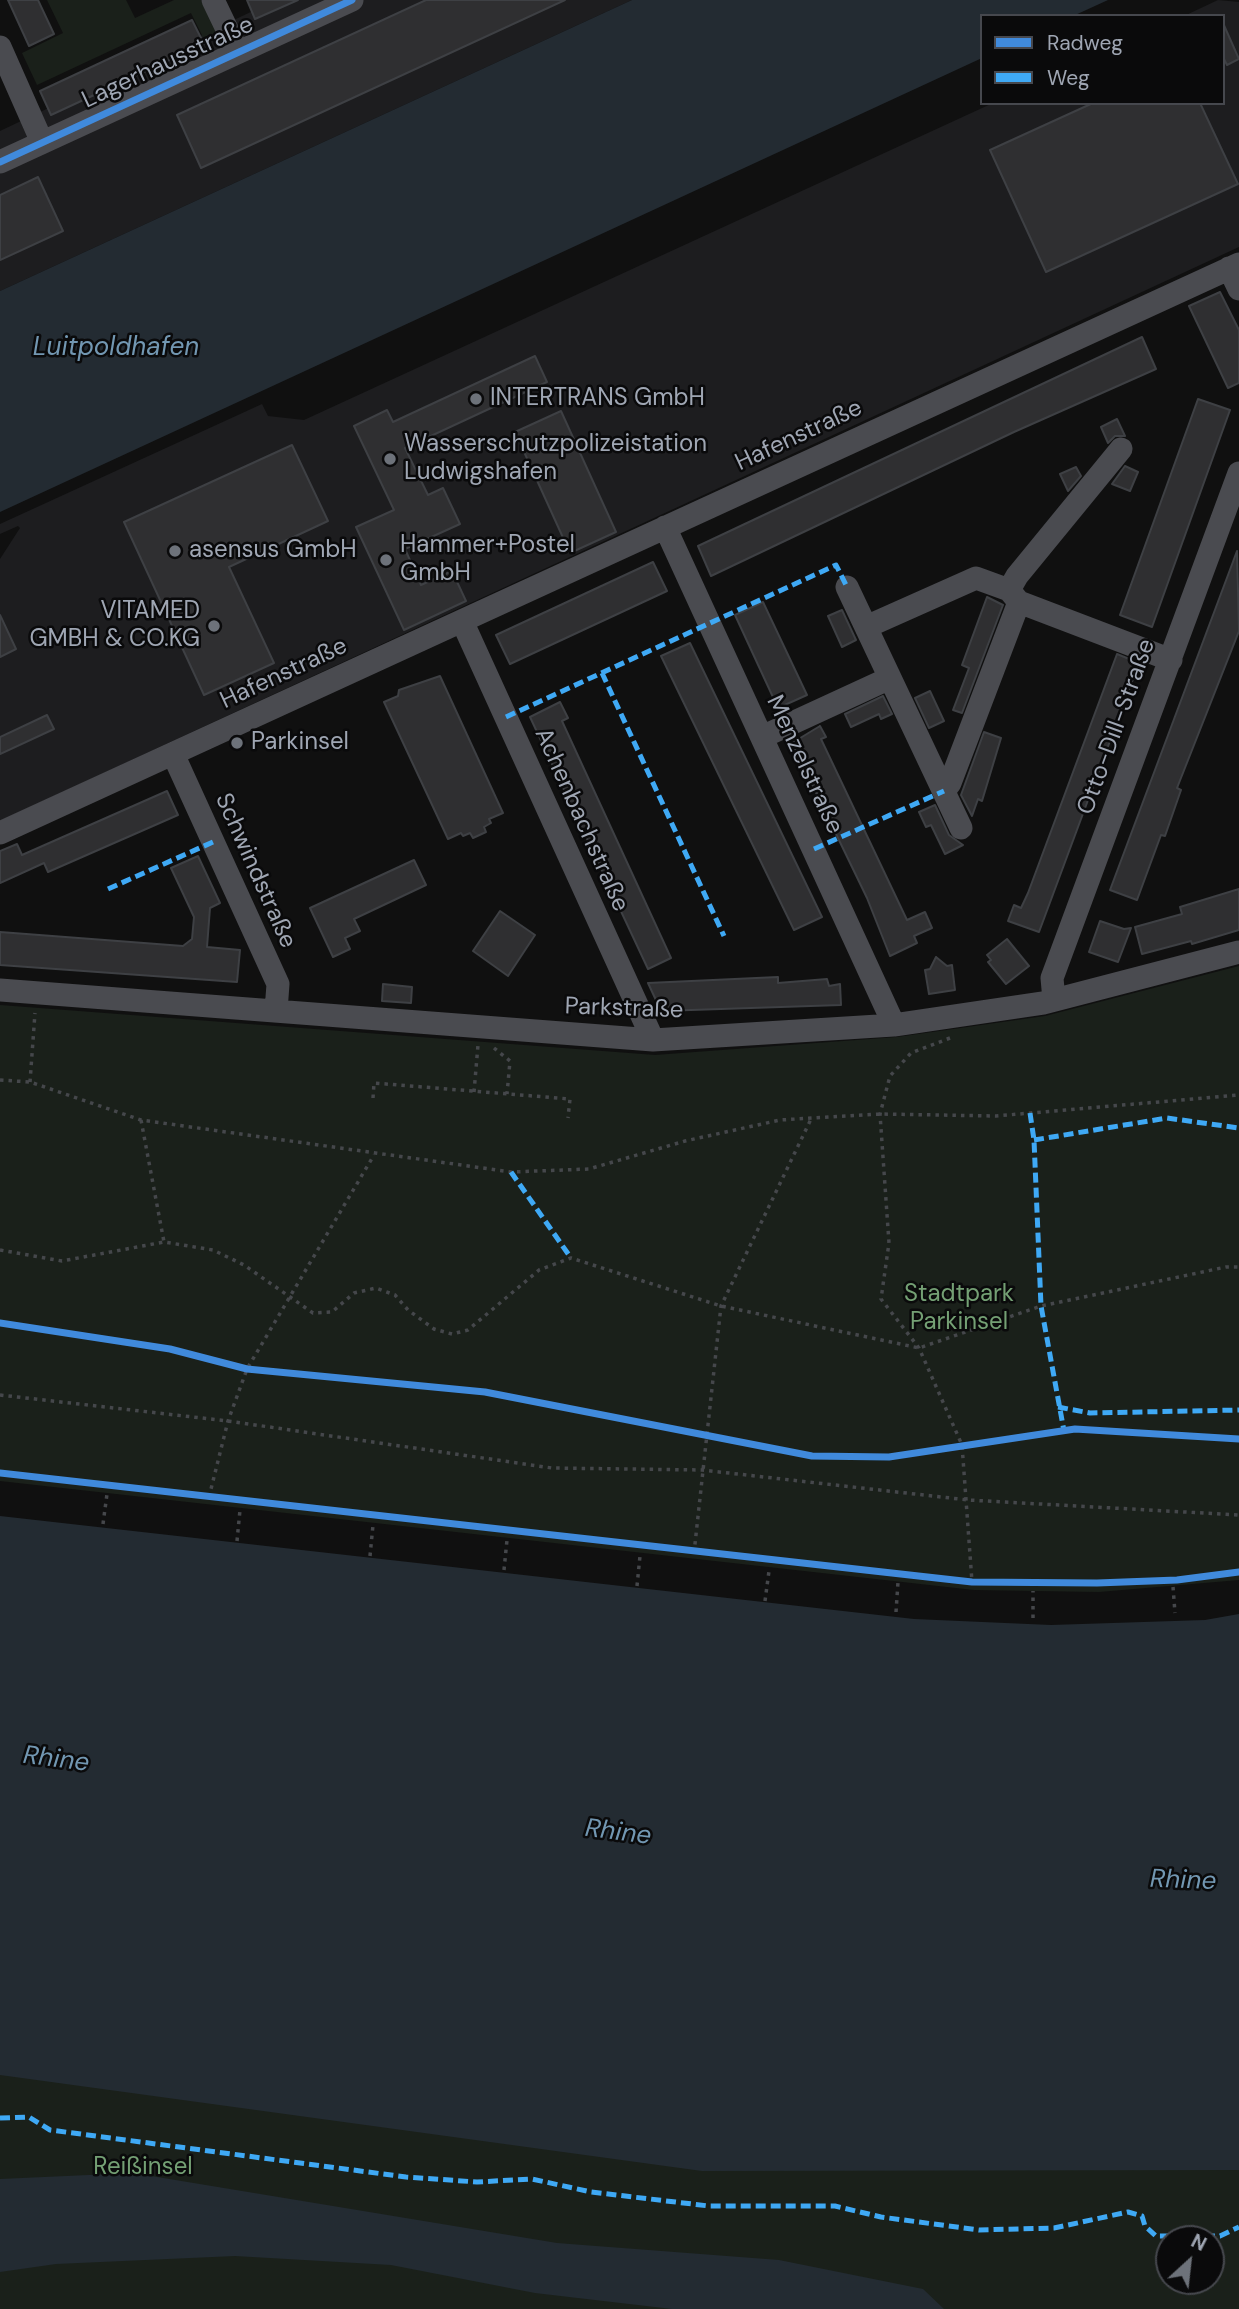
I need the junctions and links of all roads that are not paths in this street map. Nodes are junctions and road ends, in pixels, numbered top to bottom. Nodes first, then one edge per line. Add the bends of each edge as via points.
1 (213, 0) edge
2 (352, 0) edge
3 (0, 47) edge
4 (238, 52) junction
5 (42, 142) junction
6 (0, 162) edge
7 (1236, 274) edge
8 (1121, 449) dead end
9 (1239, 473) edge
10 (666, 527) junction
11 (847, 587) dead end
12 (1014, 596) junction
13 (462, 621) junction
14 (866, 627) junction
15 (1171, 660) junction
16 (890, 678) junction
17 (762, 737) junction
18 (173, 754) junction
19 (944, 791) junction
20 (961, 828) dead end
21 (0, 832) edge
22 (1239, 952) edge
23 (0, 990) edge
24 (1054, 1000) junction
25 (276, 1012) junction
26 (894, 1025) junction
27 (653, 1040) junction

1 - 4 street
2 - 4 street, Lagerhausstraße
3 - 5 street
4 - 5 street, Lagerhausstraße
5 - 6 street, Lagerhausstraße
7 - 10 street, Hafenstraße
8 - 12 street via 1017,576
9 - 15 street, Otto-Dill-Straße
10 - 13 street, Hafenstraße
10 - 17 street, Menzelstraße
11 - 14 street
12 - 14 street via 976,578
12 - 15 street
12 - 19 street
13 - 18 street, Hafenstraße
13 - 27 street, Achenbachstraße
14 - 16 street
15 - 24 street, Otto-Dill-Straße via 1052,978
16 - 17 street
16 - 19 street
17 - 26 street, Menzelstraße
18 - 21 street, Hafenstraße
18 - 25 street, Schwindstraße via 278,984
19 - 20 street
22 - 24 street, Parkstraße
23 - 25 street, Parkstraße
24 - 26 street, Parkstraße
25 - 27 street, Parkstraße via 479,1035
26 - 27 street, Parkstraße

